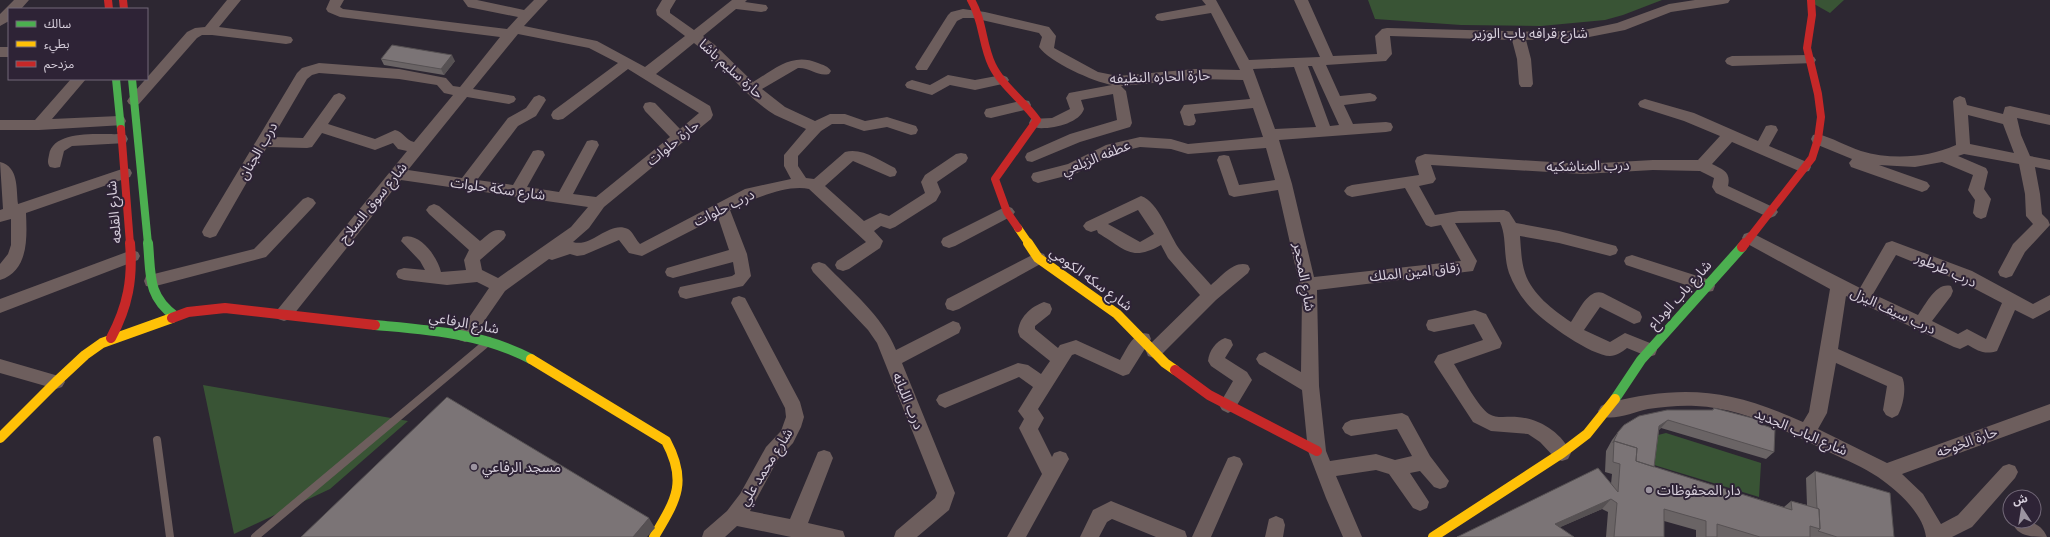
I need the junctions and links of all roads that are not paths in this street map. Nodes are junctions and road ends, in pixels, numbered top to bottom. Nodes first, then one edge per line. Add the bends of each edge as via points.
1 (22, 0) edge
2 (234, 0) edge
3 (337, 0) edge
4 (470, 0) edge
5 (541, 0) edge
6 (669, 0) edge
7 (970, 0) edge
8 (1302, 0) edge
9 (1723, 0) edge
10 (1811, 0) edge
11 (738, 2) edge
12 (1212, 4) edge
13 (14, 8) edge
14 (761, 8) dead end
15 (8, 13) edge
16 (528, 15) junction
17 (979, 15) junction
18 (1162, 17) dead end
19 (0, 22) edge
20 (210, 31) junction
21 (513, 32) junction
22 (1518, 35) junction
23 (695, 37) junction
24 (286, 40) dead end
25 (1809, 60) junction
26 (1323, 61) junction
27 (1732, 61) dead end
28 (1299, 62) junction
29 (627, 63) junction
30 (922, 67) dead end
31 (1247, 70) junction
32 (824, 72) dead end
33 (646, 74) junction
34 (77, 80) edge
35 (116, 80) edge
36 (132, 80) edge
37 (1002, 80) junction
38 (912, 84) dead end
39 (1526, 84) dead end
40 (752, 89) junction
41 (464, 93) junction
42 (339, 98) dead end
43 (1370, 98) dead end
44 (509, 99) dead end
45 (538, 100) dead end
46 (134, 101) junction
47 (1335, 101) junction
48 (1258, 103) junction
49 (1646, 104) dead end
50 (1024, 105) junction
51 (650, 107) dead end
52 (991, 113) dead end
53 (558, 115) dead end
54 (2009, 115) junction
55 (2050, 120) edge
56 (120, 121) junction
57 (1189, 121) dead end
58 (1036, 123) junction
59 (0, 125) edge
60 (39, 125) junction
61 (318, 126) junction
62 (816, 127) junction
63 (1386, 127) dead end
64 (911, 130) dead end
65 (1348, 130) junction
66 (1771, 130) dead end
67 (1325, 131) junction
68 (1730, 135) junction
69 (680, 138) junction
70 (1271, 138) junction
71 (121, 139) junction
72 (263, 142) junction
73 (1817, 143) junction
74 (592, 145) dead end
75 (417, 148) junction
76 (1761, 148) junction
77 (1963, 148) junction
78 (538, 155) dead end
79 (1943, 156) junction
80 (1032, 157) dead end
81 (961, 158) dead end
82 (2024, 159) junction
83 (1224, 160) dead end
84 (55, 163) dead end
85 (2050, 165) edge
86 (1702, 166) junction
87 (0, 167) edge
88 (1804, 167) junction
89 (890, 172) dead end
90 (124, 173) junction
91 (396, 174) junction
92 (1038, 177) dead end
93 (801, 182) junction
94 (1409, 182) junction
95 (466, 184) junction
96 (1284, 184) junction
97 (816, 186) junction
98 (1922, 186) dead end
99 (517, 191) junction
100 (1352, 191) dead end
101 (563, 198) junction
102 (308, 203) dead end
103 (599, 203) junction
104 (722, 208) junction
105 (434, 210) dead end
106 (1007, 212) junction
107 (1770, 212) junction
108 (10, 213) edge
109 (1982, 213) dead end
110 (1445, 219) junction
111 (1509, 228) junction
112 (864, 230) junction
113 (210, 232) dead end
114 (498, 235) dead end
115 (1164, 236) junction
116 (1750, 238) junction
117 (409, 241) dead end
118 (949, 242) dead end
119 (480, 250) junction
120 (1610, 250) dead end
121 (739, 254) junction
122 (132, 256) junction
123 (1038, 258) junction
124 (1632, 261) dead end
125 (531, 263) junction
126 (843, 265) dead end
127 (819, 268) dead end
128 (1242, 269) dead end
129 (673, 272) dead end
130 (2006, 272) dead end
131 (0, 274) edge
132 (404, 274) dead end
133 (475, 275) junction
134 (433, 277) junction
135 (152, 281) junction
136 (1308, 284) junction
137 (499, 286) junction
138 (1707, 286) junction
139 (1839, 286) junction
140 (1945, 291) dead end
141 (686, 292) dead end
142 (1210, 295) junction
143 (1864, 297) junction
144 (2011, 301) junction
145 (739, 302) dead end
146 (2050, 302) edge
147 (953, 304) dead end
148 (0, 306) edge
149 (1044, 309) dead end
150 (284, 314) junction
151 (175, 316) junction
152 (1634, 317) dead end
153 (1921, 323) junction
154 (1434, 325) dead end
155 (953, 328) dead end
156 (1573, 333) junction
157 (465, 335) junction
158 (111, 338) junction
159 (490, 340) junction
160 (1149, 345) junction
161 (1226, 345) dead end
162 (1649, 350) junction
163 (1830, 353) junction
164 (1060, 359) junction
165 (1265, 359) dead end
166 (892, 360) junction
167 (0, 366) edge
168 (56, 382) junction
169 (1044, 385) junction
170 (1310, 386) junction
171 (945, 400) dead end
172 (1228, 405) junction
173 (1892, 410) dead end
174 (1606, 411) junction
175 (2050, 412) edge
176 (1351, 428) dead end
177 (1807, 432) junction
178 (0, 438) edge
179 (157, 440) dead end
180 (1317, 451) junction
181 (1562, 453) junction
182 (824, 458) dead end
183 (1424, 462) junction
184 (1234, 464) dead end
185 (1394, 468) junction
186 (1324, 470) junction
187 (1884, 472) junction
188 (2009, 472) dead end
189 (1440, 481) dead end
190 (1420, 502) dead end
191 (734, 517) junction
192 (796, 529) junction
193 (2027, 529) edge
194 (1935, 536) edge
195 (170, 537) edge
196 (255, 537) edge
197 (654, 537) edge
198 (711, 537) edge
199 (836, 537) edge
200 (903, 537) edge
201 (1016, 537) edge
202 (1089, 537) edge
203 (1178, 537) edge
204 (1200, 537) edge
205 (1353, 537) edge
206 (1433, 537) edge
207 (2038, 537) edge

1 - 13 street
2 - 20 street
3 - 21 street, حارة حلوات via 332,9 340,13
4 - 16 street via 473,4
5 - 16 street, شارع سوق السلاح
6 - 23 street, حارة سليم باشا via 662,13
7 - 17 street
8 - 26 street
9 - 22 street, شارع قرافه باب الوزير via 1669,8 1620,27 1596,32 1547,36
10 - 25 street, شارع باب الوداع via 1812,15 1807,43
11 - 14 street
11 - 23 street
12 - 18 street
12 - 31 street, شارع المحجر
15 - 19 street
16 - 21 street, شارع سوق السلاح
17 - 30 street via 962,13 953,18
17 - 31 street, حارة الحاره النظيفه via 1044,30 1049,36 1046,47 1049,51 1105,79 1118,81
17 - 37 street via 988,58
20 - 24 street
20 - 46 street via 200,31 192,35
21 - 29 street, حارة حلوات via 592,44
21 - 41 street, شارع سوق السلاح
22 - 26 street, شارع قرافه باب الوزير via 1386,32 1382,36 1385,54 1381,58
22 - 39 street via 1524,59
23 - 33 street
23 - 40 street, حارة سليم باشا
25 - 27 street
25 - 73 street, شارع باب الوداع via 1820,106
26 - 28 street
26 - 47 street
28 - 31 street
28 - 67 street
29 - 33 street, حارة حلوات
29 - 53 street
31 - 48 street, شارع المحجر
32 - 40 street via 805,64 795,64
33 - 69 street, حارة حلوات via 705,110 704,117
34 - 60 street
35 - 56 street, شارع القلعه
36 - 46 street
37 - 38 street via 975,85 948,80 932,90
37 - 50 street
40 - 62 street, حارة سليم باشا via 780,110
41 - 44 street
41 - 72 street, درب الجنان via 450,90 441,81 399,74 319,68 307,71 302,76
41 - 75 street, شارع سوق السلاح
42 - 61 street
43 - 47 street
45 - 95 street via 531,112 513,122
46 - 135 street
47 - 65 street
48 - 57 street via 1189,110
48 - 70 street, شارع المحجر
49 - 68 street via 1689,117
50 - 52 street
50 - 58 street via 1034,116
51 - 69 street
54 - 55 street
54 - 77 street via 1960,105
54 - 82 street
56 - 60 street
56 - 71 street, شارع القلعه
58 - 80 street via 1058,122 1076,112 1074,96 1116,89 1119,91 1125,123 1075,138
58 - 106 street, شارع سكه الكومي via 995,179
59 - 60 street
61 - 72 street via 310,141 305,144
61 - 75 street via 375,145 395,135 403,145
62 - 64 street via 823,121 838,118 864,126 887,122
62 - 93 street via 791,156 791,166
63 - 65 street, عطفه الزيلعي
65 - 67 street, عطفه الزيلعي
66 - 76 street
67 - 70 street, عطفه الزيلعي
68 - 76 street
68 - 86 street
69 - 103 street, حارة حلوات
70 - 92 street, عطفه الزيلعي via 1188,149 1171,144 1140,142 1111,149 1072,170
70 - 96 street, شارع المحجر
71 - 84 street via 68,141 57,149
71 - 90 street, شارع القلعه
72 - 113 street, درب الجنان
73 - 79 street via 1881,160 1915,161
73 - 88 street, شارع باب الوداع via 1812,158
73 - 98 street via 1873,170
74 - 101 street
75 - 91 street, شارع سوق السلاح
76 - 88 street
77 - 79 street
77 - 82 street
78 - 99 street
79 - 109 street via 1981,172 1976,190 1983,199
81 - 112 street via 930,179 933,192 930,197 890,222 880,219
82 - 85 street
82 - 130 street via 2034,216 2044,224 2019,248
83 - 96 street via 1234,191
86 - 94 street, درب المناشكيه via 1653,165 1583,169 1425,159 1422,161 1428,179
86 - 107 street, درب المناشكيه via 1722,176 1721,189
87 - 108 street via 7,173
88 - 107 street, شارع باب الوداع
89 - 97 street via 857,156 850,156
90 - 108 street
90 - 122 street, شارع القلعه
91 - 95 street, شارع سكة حلوات
91 - 150 street, شارع سوق السلاح
93 - 97 street, درب حلوات
93 - 104 street, درب حلوات via 750,193
94 - 100 street
94 - 110 street via 1432,221
95 - 99 street, شارع سكة حلوات
96 - 136 street, شارع المحجر
97 - 112 street, درب حلوات
99 - 101 street, شارع سكة حلوات
101 - 103 street, شارع سكة حلوات
102 - 135 street via 260,253
103 - 125 street, حارة حلوات via 584,224
104 - 121 street
104 - 125 street, درب حلوات via 642,250 636,249 624,234 619,233 584,249 570,247
105 - 119 street
106 - 118 street
106 - 123 street, شارع سكه الكومي
107 - 116 street, شارع باب الوداع
108 - 131 street via 19,251 16,258
110 - 111 street via 1500,216 1506,218
110 - 136 street, زقاق امين الملك via 1469,261 1467,267
111 - 120 street
111 - 156 street via 1514,261 1523,284 1542,307
112 - 126 street, درب حلوات via 874,239 874,244
114 - 119 street
115 - 115 street via 1142,248 1136,248 1097,227 1139,202
115 - 142 street via 1174,254
116 - 138 street, شارع باب الوداع
116 - 139 street, درب سيف اليزل
117 - 134 street via 430,262
119 - 133 street via 473,258
121 - 129 street
121 - 141 street via 743,269 741,279
122 - 148 street
122 - 158 street, شارع القلعه via 132,282 128,304
123 - 147 street
123 - 160 street, شارع سكه الكومي via 1117,314
124 - 138 street
125 - 137 street
127 - 166 street, درب اللبانه via 874,325 884,340
128 - 142 street
132 - 134 street
133 - 134 street via 452,279
133 - 137 street via 482,276
135 - 151 street via 158,301
136 - 170 street, شارع المحجر via 1311,319
137 - 157 street
138 - 162 street, شارع باب الوداع
139 - 143 street, درب سيف اليزل
139 - 163 street
140 - 153 street
142 - 160 street
143 - 144 street, درب طرطور via 1892,247 1966,276
143 - 153 street, درب سيف اليزل
144 - 146 street, درب طرطور via 2033,312
144 - 153 street, درب سيف اليزل via 1989,347 1967,336 1960,342
145 - 191 street, شارع محمد علي via 794,407 795,417 787,437 772,453 747,500
149 - 164 street via 1027,323 1026,332
150 - 151 street, شارع الرفاعي via 213,308
150 - 157 street, شارع الرفاعي
151 - 158 street, شارع الرفاعي
152 - 156 street via 1598,298
154 - 181 street via 1475,317 1480,319 1494,343 1444,362 1479,418 1488,424 1526,425 1535,428
155 - 166 street
156 - 162 street via 1608,348 1614,348 1625,340
157 - 159 street, شارع الرفاعي
158 - 168 street, شارع الرفاعي via 85,355
159 - 196 lane
159 - 197 street, شارع الرفاعي via 513,348 666,441 676,453 680,468 679,484 669,511
160 - 164 street via 1123,369 1076,347 1066,350
160 - 172 street, شارع سكه الكومي via 1182,377
161 - 172 street via 1217,356 1217,361 1243,380
162 - 174 street, شارع باب الوداع
163 - 173 street via 1896,382
163 - 177 street via 1818,414
164 - 169 street
165 - 170 street
166 - 200 street, درب اللبانه via 946,493 942,504
167 - 168 street
168 - 178 street, شارع الرفاعي
169 - 171 street via 1018,370
169 - 201 street via 1027,411 1035,418 1028,428 1056,467
170 - 180 street, شارع المحجر
172 - 180 street, شارع سكه الكومي
174 - 177 street, شارع الباب الجديد via 1676,398 1711,400 1761,413
174 - 181 street, شارع باب الوداع via 1587,434
175 - 187 street, حارة الخوخه
176 - 183 street via 1402,421
177 - 187 street, شارع الباب الجديد
179 - 195 lane
180 - 186 street, شارع المحجر
181 - 206 street, شارع باب الوداع
182 - 192 street
183 - 185 street
183 - 189 street
184 - 204 street
185 - 186 street via 1376,462
185 - 190 street
186 - 205 street, شارع المحجر
187 - 194 street, شارع الباب الجديد via 1907,491 1928,515
188 - 194 street via 1965,521
191 - 192 street
191 - 198 street, شارع محمد علي
192 - 199 street
193 - 207 street
202 - 203 street via 1100,516 1106,511 1116,511

